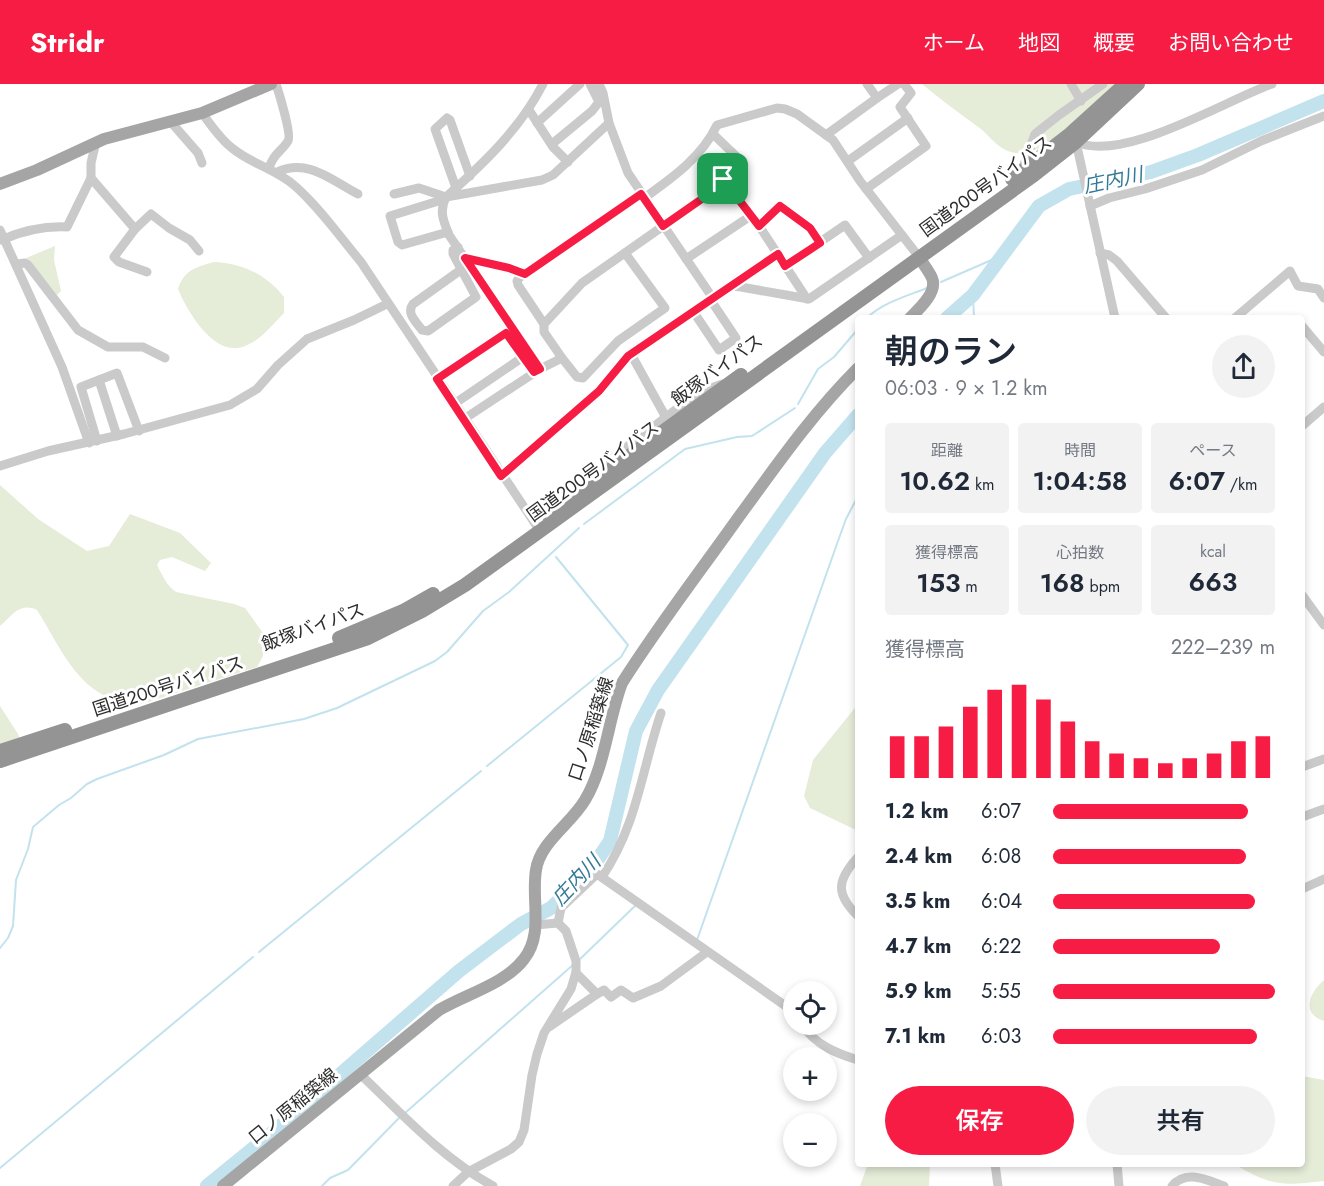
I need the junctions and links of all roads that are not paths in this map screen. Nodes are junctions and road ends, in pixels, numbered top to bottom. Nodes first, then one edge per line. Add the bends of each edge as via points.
1 (271, 84) edge
2 (276, 84) edge
3 (543, 84) edge
4 (580, 84) edge
5 (590, 84) edge
6 (599, 84) edge
7 (867, 84) edge
8 (898, 84) edge
9 (904, 84) edge
10 (1071, 84) edge
11 (1103, 84) edge
12 (1125, 84) edge
13 (1138, 84) edge
14 (1272, 84) edge
15 (877, 98) junction
16 (1081, 101) junction
17 (529, 110) junction
18 (202, 113) junction
19 (1324, 116) edge
20 (908, 118) junction
21 (170, 121) junction
22 (537, 123) junction
23 (609, 123) junction
24 (715, 130) junction
25 (826, 135) junction
26 (1073, 138) junction
27 (96, 142) junction
28 (552, 144) junction
29 (848, 161) junction
30 (568, 162) junction
31 (202, 163) dead end
32 (273, 171) junction
33 (1021, 172) junction
34 (471, 176) junction
35 (91, 178) junction
36 (723, 179) junction
37 (0, 184) edge
38 (456, 188) junction
39 (866, 189) junction
40 (358, 194) dead end
41 (394, 194) dead end
42 (643, 196) junction
43 (446, 198) junction
44 (1089, 204) junction
45 (752, 215) junction
46 (663, 226) junction
47 (759, 226) junction
48 (135, 229) junction
49 (448, 232) junction
50 (902, 235) junction
51 (2, 236) edge
52 (820, 243) junction
53 (458, 247) junction
54 (199, 251) dead end
55 (625, 253) junction
56 (1100, 253) junction
57 (778, 254) junction
58 (916, 254) junction
59 (465, 258) junction
60 (869, 258) junction
61 (686, 259) junction
62 (16, 264) junction
63 (785, 266) junction
64 (462, 269) dead end
65 (147, 272) dead end
66 (525, 274) junction
67 (732, 286) junction
68 (1321, 287) edge
69 (711, 298) junction
70 (807, 298) junction
71 (1324, 298) edge
72 (387, 304) junction
73 (693, 311) junction
74 (913, 315) edge
75 (1114, 315) edge
76 (1163, 315) edge
77 (1239, 315) edge
78 (544, 324) junction
79 (1305, 330) edge
80 (1324, 352) edge
81 (631, 354) junction
82 (523, 357) junction
83 (165, 358) dead end
84 (562, 358) junction
85 (537, 370) junction
86 (855, 371) edge
87 (437, 379) junction
88 (99, 380) junction
89 (454, 404) junction
90 (1324, 407) edge
91 (464, 420) junction
92 (668, 422) junction
93 (1305, 423) edge
94 (139, 431) junction
95 (117, 436) junction
96 (93, 442) junction
97 (0, 466) edge
98 (501, 476) junction
99 (537, 528) junction
100 (1305, 599) edge
101 (1324, 625) edge
102 (661, 712) dead end
103 (0, 751) edge
104 (1324, 759) edge
105 (0, 761) edge
106 (1305, 766) edge
107 (1324, 809) edge
108 (1305, 816) edge
109 (855, 860) edge
110 (602, 877) junction
111 (1324, 879) edge
112 (1305, 888) edge
113 (855, 913) edge
114 (558, 923) junction
115 (535, 925) junction
116 (707, 952) junction
117 (576, 973) junction
118 (597, 994) junction
119 (783, 1004) edge
120 (548, 1028) junction
121 (809, 1035) edge
122 (855, 1059) edge
123 (360, 1074) junction
124 (995, 1167) edge
125 (1118, 1167) edge
126 (1196, 1167) edge
127 (468, 1172) junction
128 (1196, 1175) junction
129 (223, 1186) edge
130 (453, 1186) edge
131 (493, 1186) edge
132 (998, 1186) edge
133 (1119, 1186) edge
134 (1172, 1186) edge
135 (1224, 1186) edge

1 - 18 main road
2 - 32 street via 290,133 289,140 271,161
3 - 17 street
4 - 22 street
5 - 28 street via 599,102
6 - 23 street
7 - 15 street
8 - 15 street
9 - 20 street via 911,93 900,107
10 - 16 street
11 - 16 street
12 - 26 highway, 飯塚バイパス
13 - 26 highway, 国道200号バイパス
14 - 26 street via 1158,134 1088,147
15 - 25 street
16 - 33 street via 1035,134
17 - 22 street
17 - 34 street
18 - 21 main road
18 - 32 street via 232,148
19 - 44 street via 1202,170
20 - 29 street
20 - 39 street via 926,146
21 - 27 main road
21 - 31 street
22 - 28 street
23 - 30 street
23 - 42 street via 628,173
24 - 25 street via 777,108 797,114
24 - 36 street via 739,159
24 - 42 street via 677,175
25 - 29 street
26 - 33 highway, 飯塚バイパス
26 - 44 street
26 - 58 highway, 国道200号バイパス
27 - 35 street
27 - 37 main road
28 - 30 street
29 - 39 street
30 - 43 street via 542,180
32 - 40 street via 302,166
32 - 72 street via 296,186 334,229 361,262
33 - 58 highway, 飯塚バイパス
34 - 38 street
34 - 38 street via 447,118 435,129
35 - 48 street
35 - 51 street via 67,227 57,225
36 - 45 street
36 - 46 street
38 - 43 street
39 - 50 street
41 - 43 street via 419,188
42 - 46 street
42 - 66 street
43 - 49 street via 441,210
43 - 49 street via 390,216 402,245
44 - 56 street
45 - 47 street
45 - 61 street
46 - 55 street
46 - 61 street
47 - 52 street via 780,206 810,228
47 - 57 street
48 - 54 street via 150,214 190,240
48 - 65 street via 114,256 119,262
49 - 53 street
50 - 58 street
50 - 60 street
51 - 62 street
52 - 60 street via 845,225
52 - 63 street
53 - 59 street
53 - 64 street via 453,254 476,297 428,332 422,330 410,308
55 - 78 street via 582,283
55 - 84 street via 665,308 618,341 584,378 577,377
56 - 75 street
56 - 76 street via 1117,261
57 - 63 street
57 - 67 street
58 - 74 main road via 934,285
58 - 92 highway, 飯塚バイパス
58 - 99 highway, 国道200号バイパス
59 - 66 street
59 - 85 street
60 - 70 street
61 - 69 street
62 - 83 street via 28,265 78,330 108,347 143,347
62 - 96 street
63 - 70 street
66 - 78 street via 518,285
67 - 69 street
67 - 70 street
68 - 71 street
68 - 77 street via 1298,286 1290,271
69 - 73 street
69 - 73 street via 736,338 719,350
72 - 87 street
72 - 94 street via 307,339 257,389 230,405
73 - 81 street
78 - 84 street via 544,332
79 - 80 street
81 - 92 street
81 - 98 street via 599,391
82 - 85 street
82 - 87 street via 508,335 502,333
82 - 89 street
84 - 85 street
85 - 91 street
86 - 115 main road, 口ノ原稲築線 via 800,433 622,683 598,769 585,800 542,853 535,880
87 - 89 street
88 - 94 street via 117,373
88 - 95 street
88 - 96 street via 81,387
89 - 91 street
90 - 93 street
91 - 98 street
92 - 99 highway, 飯塚バイパス
94 - 95 street
95 - 96 street
96 - 97 street
98 - 99 street
99 - 103 highway, 飯塚バイパス via 423,600 366,628
99 - 105 highway, 国道200号バイパス via 465,585 422,612 368,638
100 - 101 street
102 - 110 street via 634,812 623,842
104 - 106 street
107 - 108 street
109 - 113 street via 842,880 842,893
110 - 114 street via 597,874 561,908
110 - 116 street
111 - 112 street
114 - 115 street
114 - 117 street via 566,931
115 - 123 main road, 口ノ原稲築線 via 531,948 509,974 439,1010
116 - 118 street via 661,986 633,998 621,990 611,997 604,990
116 - 119 street
117 - 118 street
117 - 120 street
118 - 120 street
120 - 127 street via 537,1054 519,1142
121 - 122 street via 827,1049
123 - 127 street
123 - 129 main road, 口ノ原稲築線
124 - 132 street
125 - 133 street
126 - 128 street
127 - 130 street
127 - 131 street
128 - 134 street
128 - 135 street

